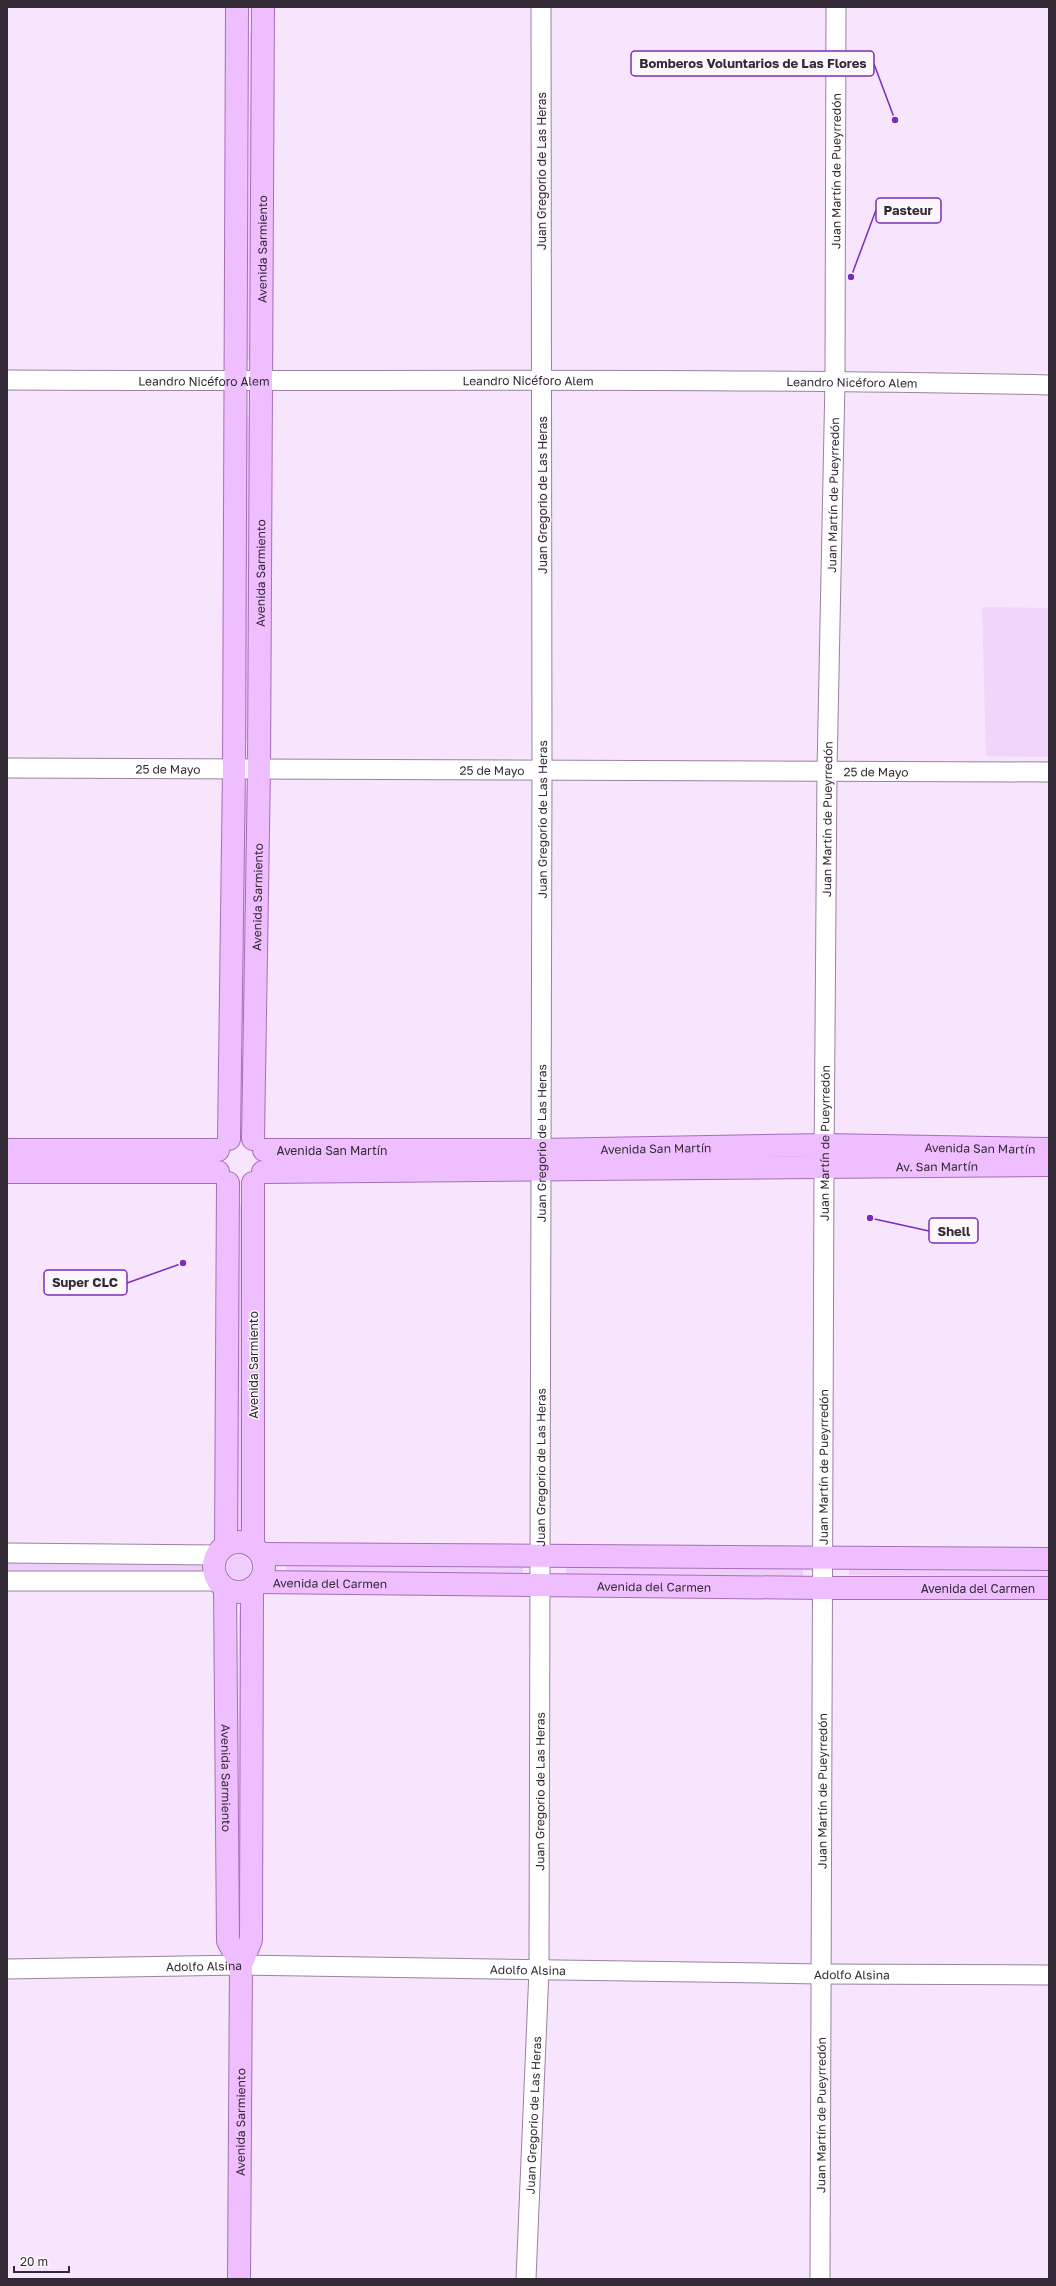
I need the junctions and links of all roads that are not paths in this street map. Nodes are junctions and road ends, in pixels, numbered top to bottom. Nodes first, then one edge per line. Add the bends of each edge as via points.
1 (237, 7) edge
2 (262, 7) edge
3 (541, 7) edge
4 (836, 7) edge
5 (7, 380) edge
6 (835, 380) junction
7 (236, 381) junction
8 (261, 381) junction
9 (542, 382) junction
10 (1049, 384) edge
11 (7, 768) edge
12 (234, 769) junction
13 (260, 769) junction
14 (542, 769) junction
15 (827, 771) junction
16 (1049, 772) edge
17 (223, 1144) junction
18 (258, 1144) junction
19 (1049, 1149) edge
20 (7, 1150) edge
21 (825, 1155) junction
22 (541, 1160) junction
23 (1049, 1165) edge
24 (7, 1172) edge
25 (223, 1178) junction
26 (258, 1178) junction
27 (221, 1550) junction
28 (257, 1550) junction
29 (7, 1553) edge
30 (541, 1556) junction
31 (823, 1558) junction
32 (1049, 1559) edge
33 (7, 1581) edge
34 (221, 1585) junction
35 (256, 1585) junction
36 (541, 1585) junction
37 (822, 1588) junction
38 (1049, 1588) edge
39 (241, 1965) junction
40 (7, 1969) edge
41 (539, 1970) junction
42 (821, 1974) junction
43 (1049, 1975) edge
44 (239, 2279) edge
45 (526, 2279) edge
46 (820, 2279) edge

1 - 7 main road, Avenida Sarmiento
2 - 8 main road, Avenida Sarmiento
3 - 9 street, Juan Gregorio de Las Heras
4 - 6 street, Juan Martín de Pueyrredón
5 - 7 street, Leandro Nicéforo Alem
6 - 9 street, Leandro Nicéforo Alem
6 - 10 street, Leandro Nicéforo Alem
6 - 15 street, Juan Martín de Pueyrredón
7 - 8 street, Leandro Nicéforo Alem
7 - 12 main road, Avenida Sarmiento
8 - 9 street, Leandro Nicéforo Alem
8 - 13 main road, Avenida Sarmiento
9 - 14 street, Juan Gregorio de Las Heras
11 - 12 street, 25 de Mayo
12 - 13 street, 25 de Mayo
12 - 17 main road, Avenida Sarmiento
13 - 14 street, 25 de Mayo
13 - 18 main road, Avenida Sarmiento
14 - 15 street, 25 de Mayo
14 - 22 street, Juan Gregorio de Las Heras
15 - 16 street, 25 de Mayo
15 - 21 street, Juan Martín de Pueyrredón
17 - 18 main road via 241,1136
17 - 20 main road
17 - 25 main road via 215,1161
18 - 22 main road, Avenida San Martín
18 - 26 main road via 266,1161
19 - 21 main road, Avenida San Martín
21 - 22 main road, Avenida San Martín
21 - 23 main road, Av. San Martín
21 - 31 street, Juan Martín de Pueyrredón
22 - 26 main road, Avenida San Martín
22 - 30 street, Juan Gregorio de Las Heras
24 - 25 main road
25 - 26 main road via 238,1186
25 - 27 main road
26 - 28 main road, Avenida Sarmiento
27 - 28 main road via 240,1541
27 - 29 street
27 - 34 main road via 213,1568
28 - 30 main road
28 - 35 main road via 264,1565
30 - 31 main road
30 - 36 street, Juan Gregorio de Las Heras
31 - 32 main road
31 - 37 street, Juan Martín de Pueyrredón
33 - 34 street
34 - 35 main road via 236,1592
34 - 39 main road, Avenida Sarmiento via 228,1941
35 - 36 main road, Avenida del Carmen
35 - 39 main road, Avenida Sarmiento via 251,1940
36 - 37 main road, Avenida del Carmen
36 - 41 street, Juan Gregorio de Las Heras
37 - 38 main road, Avenida del Carmen
37 - 42 street, Juan Martín de Pueyrredón
39 - 40 street, Adolfo Alsina
39 - 41 street, Adolfo Alsina
39 - 44 main road, Avenida Sarmiento
41 - 42 street, Adolfo Alsina
41 - 45 street, Juan Gregorio de Las Heras
42 - 43 street, Adolfo Alsina
42 - 46 street, Juan Martín de Pueyrredón

